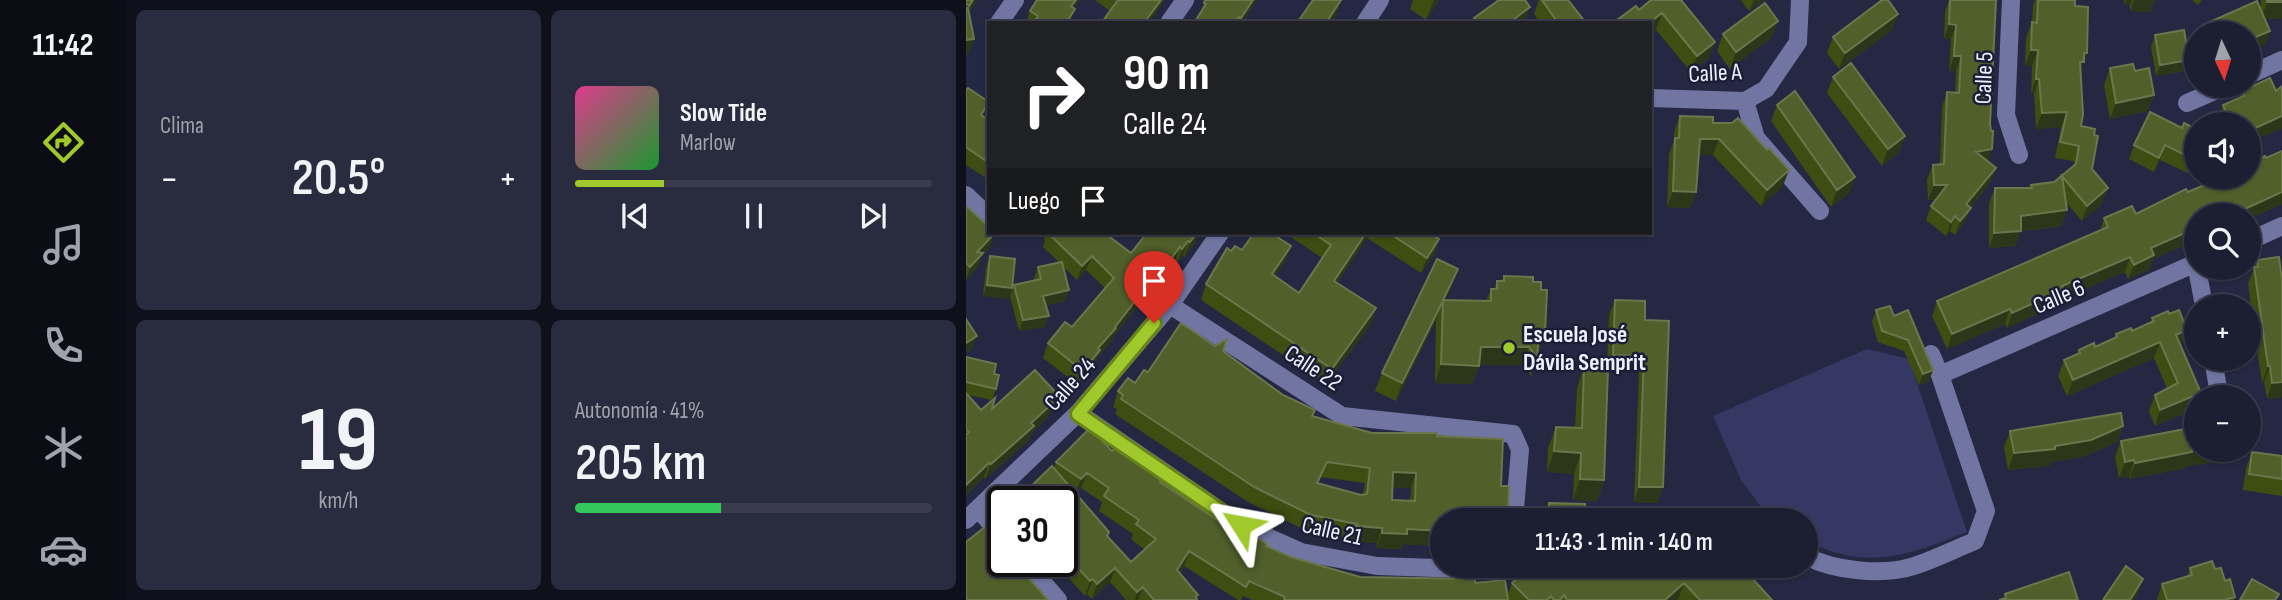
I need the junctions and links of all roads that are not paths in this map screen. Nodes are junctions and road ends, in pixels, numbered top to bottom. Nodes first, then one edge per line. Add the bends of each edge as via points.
1 (1015, 0) edge
2 (1185, 0) edge
3 (1800, 0) edge
4 (2011, 0) edge
5 (993, 20) edge
6 (1170, 21) edge
7 (2282, 60) edge
8 (2261, 70) edge
9 (1652, 98) edge
10 (2198, 98) edge
11 (1745, 101) junction
12 (2187, 103) dead end
13 (2019, 155) dead end
14 (966, 195) edge
15 (1820, 211) dead end
16 (987, 215) edge
17 (2282, 226) edge
18 (1219, 235) edge
19 (2261, 236) edge
20 (2184, 272) edge
21 (1170, 305) junction
22 (1931, 354) dead end
23 (1940, 375) junction
24 (1078, 414) junction
25 (1515, 508) edge
26 (972, 515) edge
27 (987, 526) edge
28 (1818, 562) edge
29 (1430, 568) edge
30 (1038, 577) edge
31 (1059, 600) edge

1 - 5 street
2 - 6 street
3 - 11 street, Calle A via 1798,42 1766,89
4 - 13 street, Calle 5 via 2006,115
7 - 8 street
9 - 11 street, Calle A
10 - 12 street
11 - 15 street via 1756,138
14 - 16 street
17 - 19 street
18 - 21 street, Calle 24
20 - 23 street, Calle 6
21 - 24 street, Calle 24
21 - 25 street, Calle 22 via 1342,416 1513,435 1520,450
22 - 23 street
23 - 28 street via 1986,511 1975,541 1911,567 1864,572
24 - 26 street, Calle 24
24 - 29 street, Calle 21 via 1241,525 1301,552 1377,566
26 - 27 street
30 - 31 street

